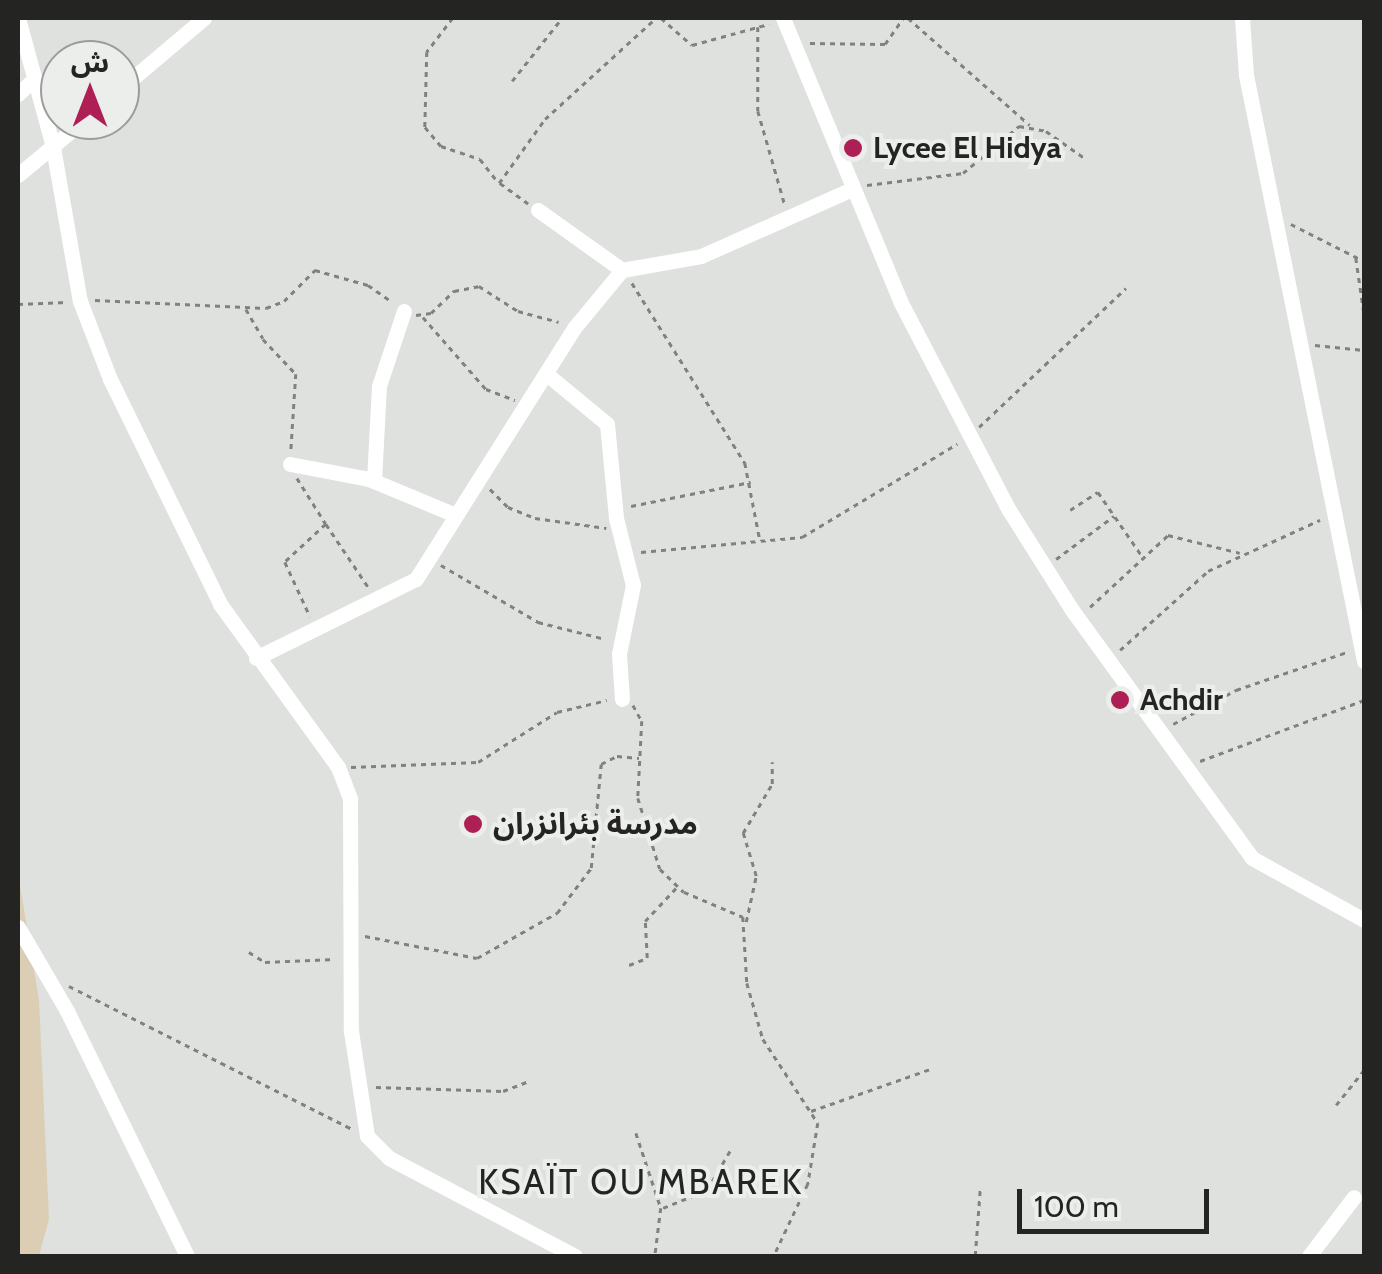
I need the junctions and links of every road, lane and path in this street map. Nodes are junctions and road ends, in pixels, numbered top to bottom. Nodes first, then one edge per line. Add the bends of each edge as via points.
1 (18, 18) edge
2 (204, 18) edge
3 (453, 18) edge
4 (562, 18) edge
5 (658, 18) edge
6 (906, 18) edge
7 (1242, 18) edge
8 (784, 19) edge
9 (758, 27) junction
10 (794, 42) junction
11 (140, 72) edge
12 (35, 78) junction
13 (512, 81) dead end
14 (18, 94) edge
15 (1031, 126) junction
16 (61, 140) edge
17 (53, 147) junction
18 (1086, 160) dead end
19 (18, 174) edge
20 (499, 183) junction
21 (852, 188) junction
22 (538, 210) joint
23 (1276, 217) junction
24 (790, 220) junction
25 (1356, 257) junction
26 (1364, 261) edge
27 (622, 270) junction
28 (1126, 288) dead end
29 (80, 301) junction
30 (18, 304) edge
31 (404, 311) junction
32 (1364, 313) edge
33 (422, 316) junction
34 (574, 328) junction
35 (1304, 344) junction
36 (1364, 350) edge
37 (550, 376) junction
38 (526, 410) junction
39 (970, 436) junction
40 (290, 464) dead end
41 (478, 478) junction
42 (374, 481) junction
43 (752, 482) junction
44 (615, 510) junction
45 (1070, 510) dead end
46 (453, 514) junction
47 (1335, 514) junction
48 (1116, 516) junction
49 (326, 524) dead end
50 (618, 528) junction
51 (760, 542) junction
52 (625, 553) junction
53 (1242, 554) junction
54 (1143, 557) junction
55 (429, 558) junction
56 (1045, 567) junction
57 (378, 602) junction
58 (1078, 618) junction
59 (622, 640) junction
60 (1363, 654) edge
61 (256, 658) junction
62 (1108, 662) junction
63 (622, 698) junction
64 (1364, 700) edge
65 (1159, 733) junction
66 (642, 758) junction
67 (772, 762) dead end
68 (338, 767) junction
69 (1185, 768) junction
70 (676, 888) junction
71 (1364, 920) edge
72 (746, 923) junction
73 (18, 927) edge
74 (353, 935) junction
75 (250, 952) dead end
76 (354, 958) junction
77 (629, 965) dead end
78 (44, 972) junction
79 (930, 1069) dead end
80 (1364, 1070) edge
81 (526, 1082) dead end
82 (354, 1084) junction
83 (1336, 1105) dead end
84 (810, 1112) junction
85 (636, 1133) dead end
86 (367, 1136) junction
87 (731, 1149) dead end
88 (980, 1190) dead end
89 (1354, 1197) dead end
90 (661, 1208) junction
91 (187, 1256) edge
92 (575, 1256) edge
93 (655, 1256) edge
94 (774, 1256) edge
95 (975, 1256) edge
96 (1308, 1256) edge

1 - 12 street
2 - 11 street
3 - 20 path via 427,52 426,128 440,146 483,162
4 - 13 path
5 - 9 path via 692,45
5 - 20 path via 544,118
6 - 10 path via 893,38 875,46
6 - 15 path
7 - 23 street via 1246,75
8 - 9 path
8 - 10 street
9 - 24 path via 758,111
10 - 21 street
12 - 14 street
12 - 17 street
15 - 18 path
15 - 21 path via 998,138 963,173
16 - 17 street
17 - 19 street
17 - 29 street
20 - 22 path
21 - 24 street
21 - 39 street via 900,301
22 - 27 street
23 - 25 path
23 - 35 street
24 - 27 street via 701,256
25 - 26 path
25 - 32 path
27 - 34 street
27 - 43 path via 705,393
28 - 39 path
29 - 30 path
29 - 31 path via 266,308 284,301 315,270 368,285
29 - 61 street via 170,511
31 - 33 path
31 - 42 street via 379,386
33 - 34 path via 454,291 480,286 518,312
33 - 38 path via 486,389
34 - 37 street
35 - 36 path
35 - 47 street
37 - 38 street
37 - 44 street via 568,397 604,418
38 - 41 street
39 - 51 path via 816,530
39 - 56 street
40 - 42 street
41 - 46 street
41 - 50 path via 508,507 535,518
42 - 46 street
43 - 44 path
43 - 51 path
44 - 50 street
45 - 48 path via 1098,492
46 - 55 street
47 - 53 path
47 - 60 street
48 - 54 path
48 - 56 path
49 - 57 path
50 - 52 street
51 - 52 path
52 - 59 street via 633,585
53 - 54 path via 1175,532
53 - 62 path via 1192,582
54 - 58 path
55 - 57 street via 416,579
55 - 59 path via 538,622
56 - 58 street
57 - 61 street
58 - 62 street
59 - 63 street
60 - 65 path via 1236,690
61 - 68 street
62 - 65 street
63 - 66 path via 642,721
63 - 68 path via 557,712 478,762
64 - 69 path
65 - 69 street
66 - 70 path via 638,798 660,869
66 - 74 path via 617,756 601,764 592,868 568,902 536,926 477,958 397,938
67 - 72 path via 772,784 743,833 756,876
68 - 74 street via 352,814
69 - 71 street via 1252,858
70 - 72 path via 738,912
70 - 77 path via 646,921 647,958
72 - 84 path via 747,983 763,1038
73 - 78 street
74 - 76 street
75 - 76 path via 274,963
76 - 82 street
78 - 86 path
78 - 91 street
79 - 84 path
80 - 83 path
81 - 82 path via 502,1091
82 - 86 street
84 - 94 path via 820,1141 789,1235
85 - 90 path
86 - 92 street via 390,1158
87 - 90 path via 708,1190
88 - 95 path
89 - 96 street
90 - 93 path

